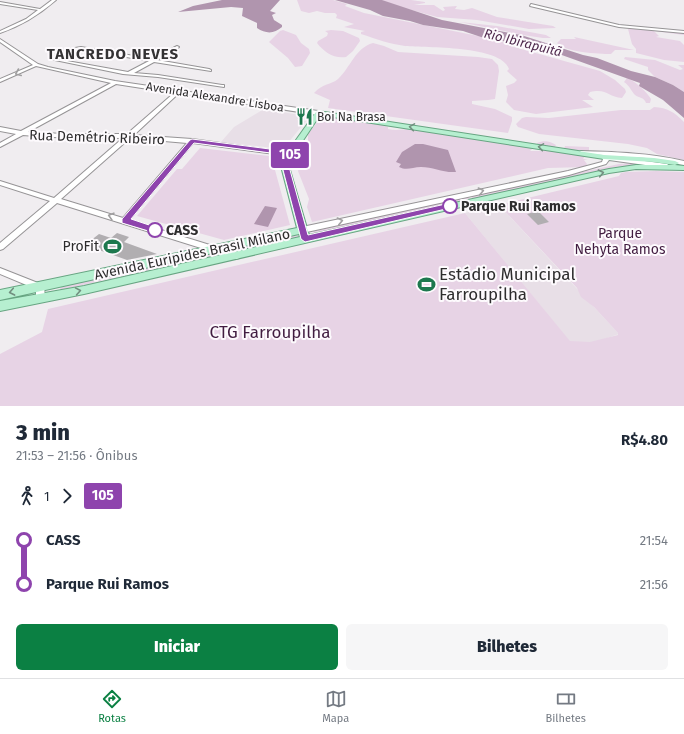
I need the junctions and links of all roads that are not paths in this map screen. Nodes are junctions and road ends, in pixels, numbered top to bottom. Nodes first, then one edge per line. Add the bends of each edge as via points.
1 (8, 0) edge
2 (54, 0) edge
3 (0, 3) edge
4 (531, 5) dead end
5 (42, 10) junction
6 (0, 32) edge
7 (684, 32) edge
8 (0, 40) edge
9 (177, 47) dead end
10 (153, 60) junction
11 (36, 65) junction
12 (209, 70) dead end
13 (129, 74) junction
14 (0, 81) edge
15 (115, 82) junction
16 (222, 86) dead end
17 (178, 92) junction
18 (318, 113) junction
19 (0, 129) edge
20 (20, 134) junction
21 (128, 136) junction
22 (192, 141) junction
23 (0, 145) edge
24 (579, 152) junction
25 (290, 154) junction
26 (604, 157) junction
27 (682, 166) edge
28 (0, 183) edge
29 (55, 200) junction
30 (125, 221) junction
31 (303, 234) junction
32 (0, 247) edge
33 (215, 250) junction
34 (236, 256) junction
35 (0, 271) edge
36 (40, 292) junction
37 (0, 295) edge
38 (0, 306) edge

1 - 3 street
2 - 5 street
3 - 5 street
4 - 7 street via 619,26
5 - 6 street via 16,26
8 - 11 street, Avenida Alexandre Lisboa
9 - 10 street
10 - 12 street
10 - 13 street
10 - 13 street via 81,48 70,50 52,59
11 -> 14 street
11 - 15 street, Avenida Alexandre Lisboa
13 - 15 street
13 - 16 street
15 - 17 street, Avenida Alexandre Lisboa
15 - 20 street
17 - 18 street, Avenida Alexandre Lisboa
17 - 21 street
24 -> 18 main road, Avenida Alexandre Lisboa
18 - 25 main road
19 - 20 street, Rua Demétrio Ribeiro
20 - 21 street, Rua Demétrio Ribeiro
20 - 23 street
21 - 22 street, Rua Demétrio Ribeiro
21 - 29 street
22 - 25 street, Rua Demétrio Ribeiro
22 - 30 street
24 - 26 main road, Avenida Alexandre Lisboa
24 - 27 street via 638,154 667,158
25 - 31 main road via 286,170
26 - 27 main road via 654,160
31 -> 26 street, Avenida Euripides Brasil Milano via 569,173 604,163
31 -> 27 main road, Avenida Euripides Brasil Milano via 627,168
28 - 29 street
30 -> 29 street
29 - 32 street
30 - 33 street
31 - 33 main road, Avenida Euripides Brasil Milano
31 - 34 main road, Avenida Euripides Brasil Milano
33 - 34 street
33 - 36 main road, Avenida Euripides Brasil Milano
36 -> 34 main road, Avenida Euripides Brasil Milano via 84,290
35 - 36 street
36 -> 37 main road, Avenida Euripides Brasil Milano
36 - 38 main road, Avenida Euripides Brasil Milano

